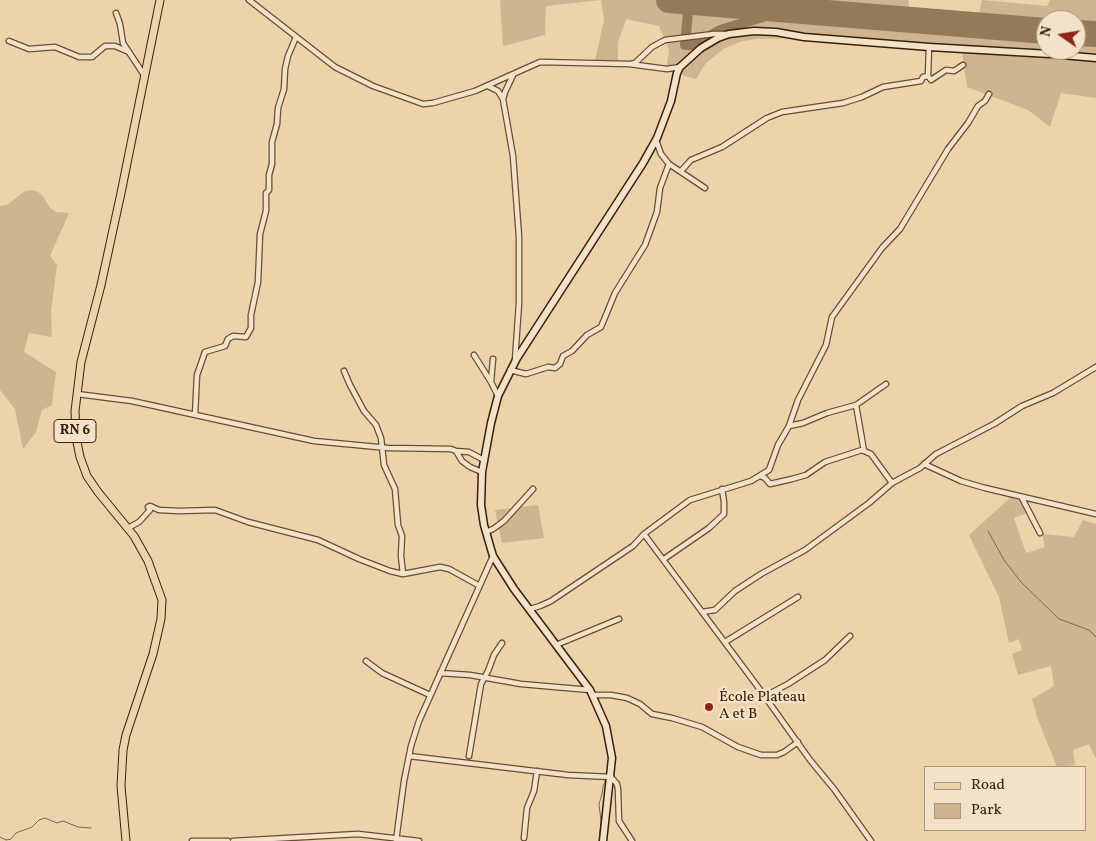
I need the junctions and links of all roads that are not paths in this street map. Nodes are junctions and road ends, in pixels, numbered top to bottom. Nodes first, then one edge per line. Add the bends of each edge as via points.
1 (160, 0) edge
2 (250, 0) edge
3 (116, 13) dead end
4 (729, 34) junction
5 (296, 37) junction
6 (9, 41) dead end
7 (929, 47) junction
8 (129, 52) junction
9 (1096, 58) edge
10 (629, 64) junction
11 (963, 65) dead end
12 (680, 67) junction
13 (513, 74) junction
14 (145, 76) junction
15 (928, 76) junction
16 (488, 86) junction
17 (989, 94) dead end
18 (503, 99) junction
19 (656, 139) junction
20 (669, 164) junction
21 (681, 171) junction
22 (704, 188) dead end
23 (474, 355) dead end
24 (493, 360) dead end
25 (515, 361) junction
26 (1096, 367) edge
27 (510, 370) junction
28 (344, 371) dead end
29 (491, 382) junction
30 (886, 384) dead end
31 (77, 394) junction
32 (498, 396) junction
33 (856, 405) junction
34 (195, 416) junction
35 (789, 426) junction
36 (383, 447) junction
37 (456, 451) junction
38 (864, 451) junction
39 (484, 460) junction
40 (924, 464) junction
41 (482, 472) junction
42 (760, 476) junction
43 (892, 483) junction
44 (533, 489) dead end
45 (722, 489) junction
46 (1022, 498) junction
47 (1096, 514) edge
48 (128, 528) junction
49 (486, 532) junction
50 (1040, 533) dead end
51 (644, 534) junction
52 (493, 556) junction
53 (664, 559) junction
54 (404, 574) junction
55 (478, 586) junction
56 (798, 597) dead end
57 (530, 609) junction
58 (702, 612) junction
59 (620, 619) dead end
60 (850, 636) dead end
61 (724, 642) junction
62 (502, 643) dead end
63 (556, 645) junction
64 (366, 661) dead end
65 (440, 673) junction
66 (484, 677) junction
67 (591, 693) junction
68 (430, 695) junction
69 (765, 696) junction
70 (798, 742) junction
71 (409, 756) junction
72 (469, 756) dead end
73 (537, 771) junction
74 (608, 777) junction
75 (524, 838) dead end
76 (396, 839) edge
77 (126, 841) edge
78 (192, 841) edge
79 (228, 841) edge
80 (233, 841) edge
81 (419, 841) edge
82 (603, 841) edge
83 (632, 841) edge
84 (871, 841) edge

1 - 14 main road, RN 6
2 - 5 street
3 - 8 street
4 - 7 main road via 776,32
4 - 10 street via 665,40
4 - 12 main road via 701,48
5 - 16 street via 335,67 416,103 433,103
5 - 34 street via 286,62 284,89 272,142 251,328 246,336 233,336 226,346 205,352 197,375
6 - 8 street via 29,49 55,47 79,57 92,57 105,46
7 - 9 main road
7 - 15 street
8 - 14 street
10 - 12 street via 667,69
10 - 13 street via 540,62
11 - 15 street via 954,71 946,70 931,80
12 - 19 main road
13 - 16 street
13 - 18 street
14 - 31 main road, RN 6 via 105,269 81,362
15 - 21 street via 921,81 883,87 843,103 771,116 722,147 691,160
16 - 18 street via 498,91
17 - 35 street via 948,149 900,229 882,248 832,317 826,345 798,400
18 - 25 street via 513,156 519,237
19 - 20 street
19 - 25 main road
20 - 21 street
20 - 27 street via 645,245 615,293 602,327 587,334 563,356 556,368 548,367 526,374
21 - 22 street
23 - 29 street
24 - 29 street
25 - 27 main road
26 - 40 street via 1053,393 1022,406 940,451
27 - 32 main road
28 - 36 street via 364,411 376,425
29 - 32 street
30 - 33 street
31 - 34 street via 132,401
31 - 48 main road, RN 6 via 76,437 83,467 98,492
32 - 39 main road
33 - 35 street
33 - 38 street
34 - 36 street via 314,441
35 - 42 street via 778,445 770,470
36 - 37 street
36 - 54 street via 384,465 395,490 398,525 402,532
37 - 39 street via 469,452
37 - 41 street via 462,461
38 - 42 street via 824,462 806,475 792,479 770,484
38 - 43 street via 871,454
39 - 41 main road
40 - 43 street
40 - 46 street via 960,481
41 - 49 main road via 481,505
42 - 45 street
43 - 58 street via 805,550 742,587 715,610
44 - 49 street via 504,521
45 - 51 street via 690,500
45 - 53 street via 724,514
46 - 47 street
46 - 50 street
48 - 54 street via 139,522 150,506 159,510 215,510 318,540 359,559
48 - 77 main road, RN 6 via 148,561 162,605 153,654 123,750 121,786
49 - 52 main road
51 - 53 street
51 - 57 street via 633,546 551,601
52 - 55 street
52 - 57 main road
53 - 58 street
54 - 55 street via 440,566
55 - 65 street
56 - 61 street
57 - 63 main road
58 - 61 street
59 - 63 street
60 - 69 street via 825,660
61 - 69 street
62 - 66 street
63 - 67 main road
64 - 68 street via 382,673
65 - 66 street
65 - 68 street
66 - 67 street
66 - 72 street
67 - 70 street via 627,698 652,714 702,727 760,755 777,755
67 - 74 main road via 610,743 612,758
68 - 71 street
69 - 70 street
70 - 84 street
71 - 73 street
71 - 76 street
73 - 74 street
73 - 75 street via 527,808
74 - 82 main road
74 - 83 street via 617,784 619,821
76 - 80 street via 340,834
76 - 81 street
78 - 79 street

